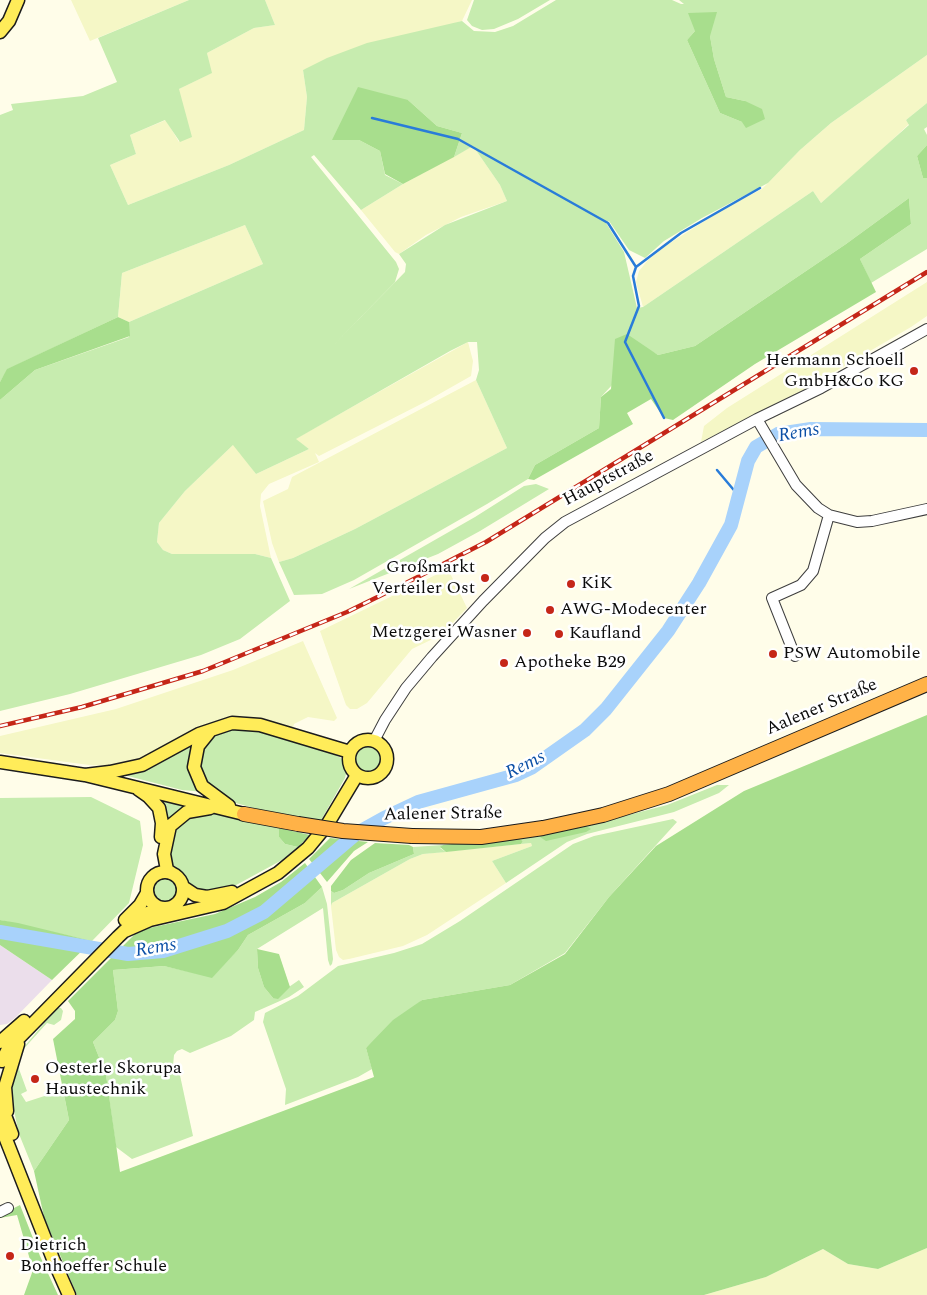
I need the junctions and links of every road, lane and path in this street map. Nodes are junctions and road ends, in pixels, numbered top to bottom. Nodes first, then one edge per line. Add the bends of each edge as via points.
1 (18, 0) edge
2 (0, 32) edge
3 (927, 329) edge
4 (757, 419) junction
5 (927, 509) edge
6 (828, 515) junction
7 (794, 656) dead end
8 (927, 684) edge
9 (211, 729) junction
10 (374, 741) junction
11 (350, 752) junction
12 (0, 762) edge
13 (85, 774) junction
14 (356, 774) junction
15 (130, 784) junction
16 (223, 808) junction
17 (244, 814) junction
18 (322, 831) junction
19 (173, 874) junction
20 (152, 877) junction
21 (183, 887) junction
22 (147, 893) junction
23 (232, 899) junction
24 (175, 906) junction
25 (159, 908) junction
26 (119, 933) junction
27 (20, 1031) junction
28 (0, 1033) edge
29 (0, 1042) edge
30 (1, 1064) edge
31 (0, 1102) edge
32 (5, 1126) edge
33 (69, 1295) edge

1 - 2 main road
3 - 4 street, Hauptstraße via 821,388
4 - 6 street via 796,485
4 - 10 street, Hauptstraße via 577,514 554,530 432,657 406,688
5 - 6 street via 857,522
6 - 7 street via 813,571 801,585 772,598
8 - 17 highway, Aalener Straße, bridge via 678,790 603,815 543,828 481,837 412,836 343,831
9 - 11 main road via 232,723 250,723
9 - 13 main road via 142,765
9 - 17 main road via 194,756 197,777 210,793
10 - 11 main road via 363,741
10 - 14 main road via 387,755 386,767 373,778
11 - 14 main road via 350,764
12 - 13 main road, Aalener Straße
13 - 15 main road, Aalener Straße
14 - 18 main road
15 - 16 main road, Aalener Straße
15 - 20 main road via 153,800 162,817 158,862
16 - 17 main road, Aalener Straße
16 - 19 main road via 194,810 174,821 167,833 164,854 167,870
18 - 21 main road via 278,866 236,891 206,897 195,895
18 - 23 main road via 285,868
19 - 20 main road via 163,872
19 - 21 main road
20 - 22 main road
21 - 24 main road via 183,896
22 - 25 main road
22 - 26 main road
23 - 24 main road
23 - 26 main road via 146,921
24 - 25 main road
25 - 26 main road via 146,912
26 - 27 main road
27 - 28 street
27 - 29 main road
27 - 30 main road
27 - 32 main road via 6,1087
31 - 32 main road
32 - 33 main road via 33,1209

